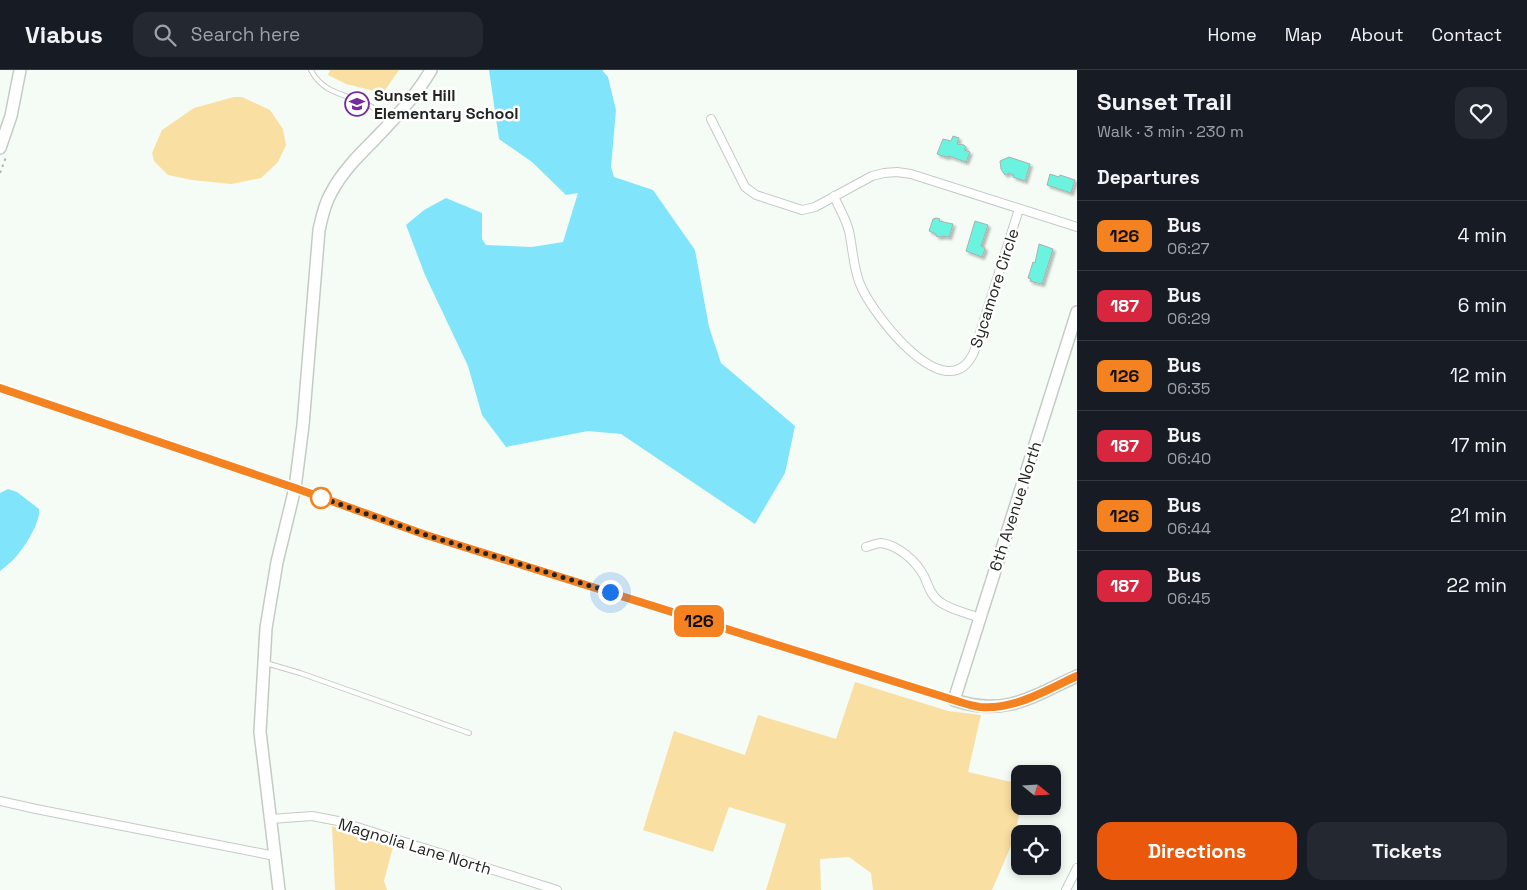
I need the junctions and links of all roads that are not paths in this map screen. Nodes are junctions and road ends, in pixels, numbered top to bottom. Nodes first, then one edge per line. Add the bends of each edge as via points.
1 (20, 70) edge
2 (311, 70) edge
3 (431, 70) edge
4 (711, 119) dead end
5 (390, 123) junction
6 (0, 148) edge
7 (834, 196) junction
8 (1019, 210) junction
9 (1077, 227) edge
10 (1077, 312) edge
11 (0, 388) edge
12 (295, 488) junction
13 (866, 547) dead end
14 (980, 618) junction
15 (264, 662) junction
16 (1077, 676) edge
17 (954, 700) junction
18 (469, 733) dead end
19 (0, 801) edge
20 (271, 819) junction
21 (275, 856) junction
22 (1077, 868) edge
23 (280, 890) edge
24 (557, 890) edge
25 (1066, 890) edge

1 - 6 street via 11,116
2 - 5 lane via 327,89 370,106
3 - 5 street via 412,99
4 - 7 street via 745,187 756,195 802,210
5 - 12 street via 339,178 323,212
7 - 8 street via 872,176 897,172
7 - 8 street, Sycamore Circle via 849,230 859,283 868,301 898,340 944,372 954,372 970,361
8 - 9 street
10 - 14 street, 6th Avenue North
11 - 12 street
12 - 15 street via 277,562
12 - 17 street via 426,535
13 - 14 street via 881,543 894,548 916,565 939,602
14 - 17 street, 6th Avenue North
15 - 18 lane
15 - 20 street via 260,732
16 - 17 street via 1018,703 999,707 979,707
19 - 21 street
20 - 21 street
20 - 24 street, Magnolia Lane North via 312,816 338,821
21 - 23 street
22 - 25 street

